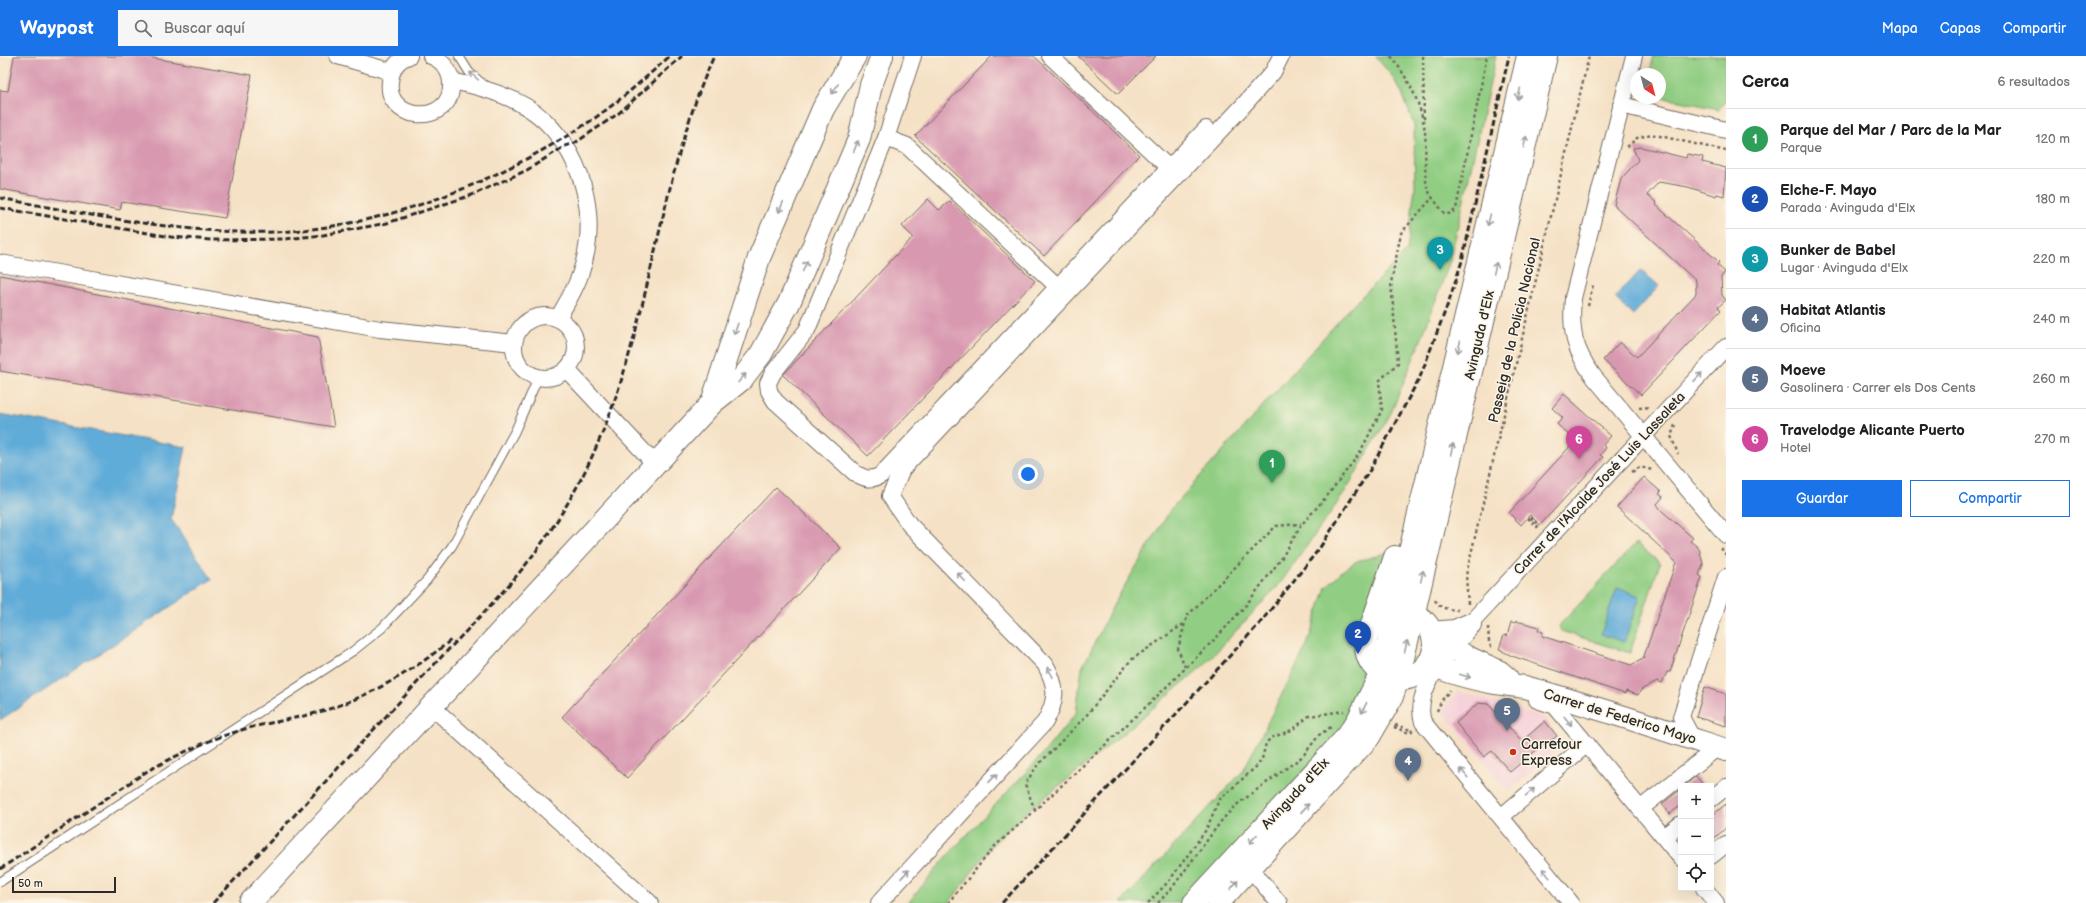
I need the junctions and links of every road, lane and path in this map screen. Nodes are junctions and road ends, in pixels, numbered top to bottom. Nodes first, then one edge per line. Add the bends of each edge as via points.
1 (338, 56) edge
2 (408, 56) edge
3 (459, 56) edge
4 (855, 56) edge
5 (882, 56) edge
6 (913, 56) edge
7 (1050, 56) edge
8 (1391, 56) edge
9 (1423, 56) edge
10 (1487, 56) edge
11 (1528, 56) edge
12 (1546, 56) edge
13 (1589, 56) edge
14 (1634, 56) edge
15 (435, 57) edge
16 (1274, 59) edge
17 (392, 72) junction
18 (451, 81) junction
19 (493, 92) junction
20 (1622, 105) junction
21 (1424, 125) junction
22 (1726, 130) edge
23 (886, 138) junction
24 (1624, 150) dead end
25 (1726, 151) edge
26 (1169, 168) junction
27 (1433, 197) junction
28 (0, 263) edge
29 (1594, 278) dead end
30 (1057, 286) junction
31 (1588, 308) dead end
32 (558, 318) junction
33 (514, 343) junction
34 (1726, 347) edge
35 (567, 370) junction
36 (1454, 371) junction
37 (538, 378) junction
38 (712, 403) junction
39 (1652, 407) dead end
40 (1637, 408) dead end
41 (1677, 418) dead end
42 (1642, 435) junction
43 (1679, 455) dead end
44 (656, 465) junction
45 (1656, 473) dead end
46 (1628, 474) dead end
47 (1528, 517) dead end
48 (1302, 524) junction
49 (1538, 528) dead end
50 (1726, 535) edge
51 (1726, 577) edge
52 (1405, 612) junction
53 (1471, 614) junction
54 (1185, 623) junction
55 (1371, 626) junction
56 (1488, 626) dead end
57 (1431, 630) junction
58 (1453, 648) junction
59 (1494, 653) dead end
60 (1185, 667) junction
61 (1432, 670) junction
62 (1390, 676) junction
63 (1514, 684) junction
64 (1455, 688) dead end
65 (431, 706) junction
66 (1347, 712) dead end
67 (1437, 717) dead end
68 (1334, 724) dead end
69 (1393, 724) dead end
70 (1415, 728) dead end
71 (1388, 731) dead end
72 (1412, 731) junction
73 (1416, 732) dead end
74 (1692, 738) junction
75 (1587, 744) junction
76 (1722, 748) edge
77 (1726, 787) edge
78 (1714, 797) edge
79 (1640, 809) junction
80 (1035, 810) junction
81 (1500, 817) junction
82 (1678, 826) edge
83 (1664, 837) junction
84 (1726, 844) edge
85 (1679, 855) edge
86 (1712, 855) edge
87 (1250, 868) junction
88 (0, 882) edge
89 (1706, 891) edge
90 (250, 903) edge
91 (650, 903) edge
92 (879, 903) edge
93 (948, 903) edge
94 (1148, 903) edge
95 (1158, 903) edge
96 (1194, 903) edge
97 (1218, 903) edge
98 (1279, 903) edge
99 (1571, 903) edge
100 (1716, 903) edge

1 - 17 street
2 - 17 street
19 -> 3 lane via 470,72
4 -> 38 main road via 823,109 762,251
38 -> 5 main road via 741,380 761,354 789,303 859,139 871,85
6 - 23 street
7 - 26 street
8 - 21 path via 1417,99
9 - 21 path
10 - 27 path via 1456,209 1451,214 1444,213
11 -> 36 main road, Avinguda d'Elx
52 -> 12 main road, Avinguda d'Elx
13 - 53 path, Passeig de la Policia Nacional via 1466,575
14 - 20 street
15 - 18 street via 444,64
16 - 26 street
92 -> 16 street via 1045,722 1052,709 1055,693 1053,677 1045,664 905,518 890,496 902,468 1241,108 1273,72
17 - 18 street via 392,97 410,114 431,114 440,108 450,92
18 - 19 street
19 - 32 street via 524,107 544,121 565,146 584,185 589,230 586,253 580,275
20 - 22 street
20 - 42 street via 1573,298 1571,321 1578,353 1586,366
21 - 27 path via 1427,152 1425,171 1428,190
23 - 30 street via 907,146
23 - 30 street via 807,330 773,372 768,383 775,401 855,473 865,479 874,479 881,475
24 - 25 path via 1637,138 1651,134
26 - 30 street
27 - 48 path via 1401,233 1391,283 1398,362 1379,381 1382,410 1359,454
28 - 33 street via 380,329
29 - 31 path
32 - 33 street via 539,316 530,320 522,326
32 - 35 street via 573,332 576,342 576,352
33 - 37 street via 514,352 520,365 529,374
42 -> 34 street, Carrer de l'Alcalde José Luis Lassaleta
35 - 37 street via 554,377
35 - 44 street
36 - 52 main road, Avinguda d'Elx
36 - 55 main road via 1424,447 1395,554
37 - 88 lane via 515,432 452,546 427,580 382,628 346,656
38 - 44 main road
39 - 40 path
41 - 43 path via 1671,436
42 - 50 street
42 - 53 street, Carrer de l'Alcalde José Luis Lassaleta
44 - 65 main road
45 - 46 path via 1640,467
47 - 49 path
48 - 54 path via 1276,526 1187,616
48 - 60 path via 1281,559 1246,606
51 - 74 street via 1681,717
52 - 55 main road via 1382,616
52 - 57 main road via 1423,619
52 - 62 main road, Avinguda d'Elx
53 - 57 street, Carrer de l'Alcalde José Luis Lassaleta via 1454,628
53 - 58 street, Carrer de l'Alcalde José Luis Lassaleta via 1473,625
54 - 60 path via 1178,649
54 - 80 path via 1131,660 1085,717 1037,766 1025,784
55 - 62 main road via 1367,652 1372,664
56 - 59 path via 1489,642
57 - 58 main road, Carrer de Federico Mayo
57 - 61 main road via 1434,647
58 - 61 street, Carrer de l'Alcalde José Luis Lassaleta
58 - 63 main road, Carrer de Federico Mayo via 1472,660 1500,672
60 - 80 path
61 - 62 main road via 1415,675
61 -> 63 main road, Carrer de Federico Mayo via 1496,683
81 -> 61 street, Carrer de l'Alcalde José Luis Lassaleta via 1423,722 1421,704
87 -> 62 main road, Avinguda d'Elx via 1369,737 1391,699
62 -> 96 main road, Avinguda d'Elx via 1343,741
63 - 74 main road, Carrer de Federico Mayo
63 -> 75 street via 1529,697 1555,706
64 - 67 path via 1442,700
65 - 90 main road
65 - 91 street
66 - 94 path via 1315,714 1292,730 1271,738 1266,743 1258,765 1219,800 1206,830
68 - 95 path via 1319,735 1303,756 1235,806
69 - 72 path
70 - 72 path
71 - 72 path via 1394,727 1410,733
72 - 73 path
74 - 76 main road, Carrer de Federico Mayo
75 - 79 street
81 -> 75 street
76 - 79 street
77 - 78 street
79 - 83 street
80 - 93 path via 995,846
99 -> 81 street, Carrer de l'Alcalde José Luis Lassaleta
82 - 83 street
83 - 85 street
84 - 86 street
97 -> 87 main road, Avinguda d'Elx
87 - 98 street
89 - 100 street

